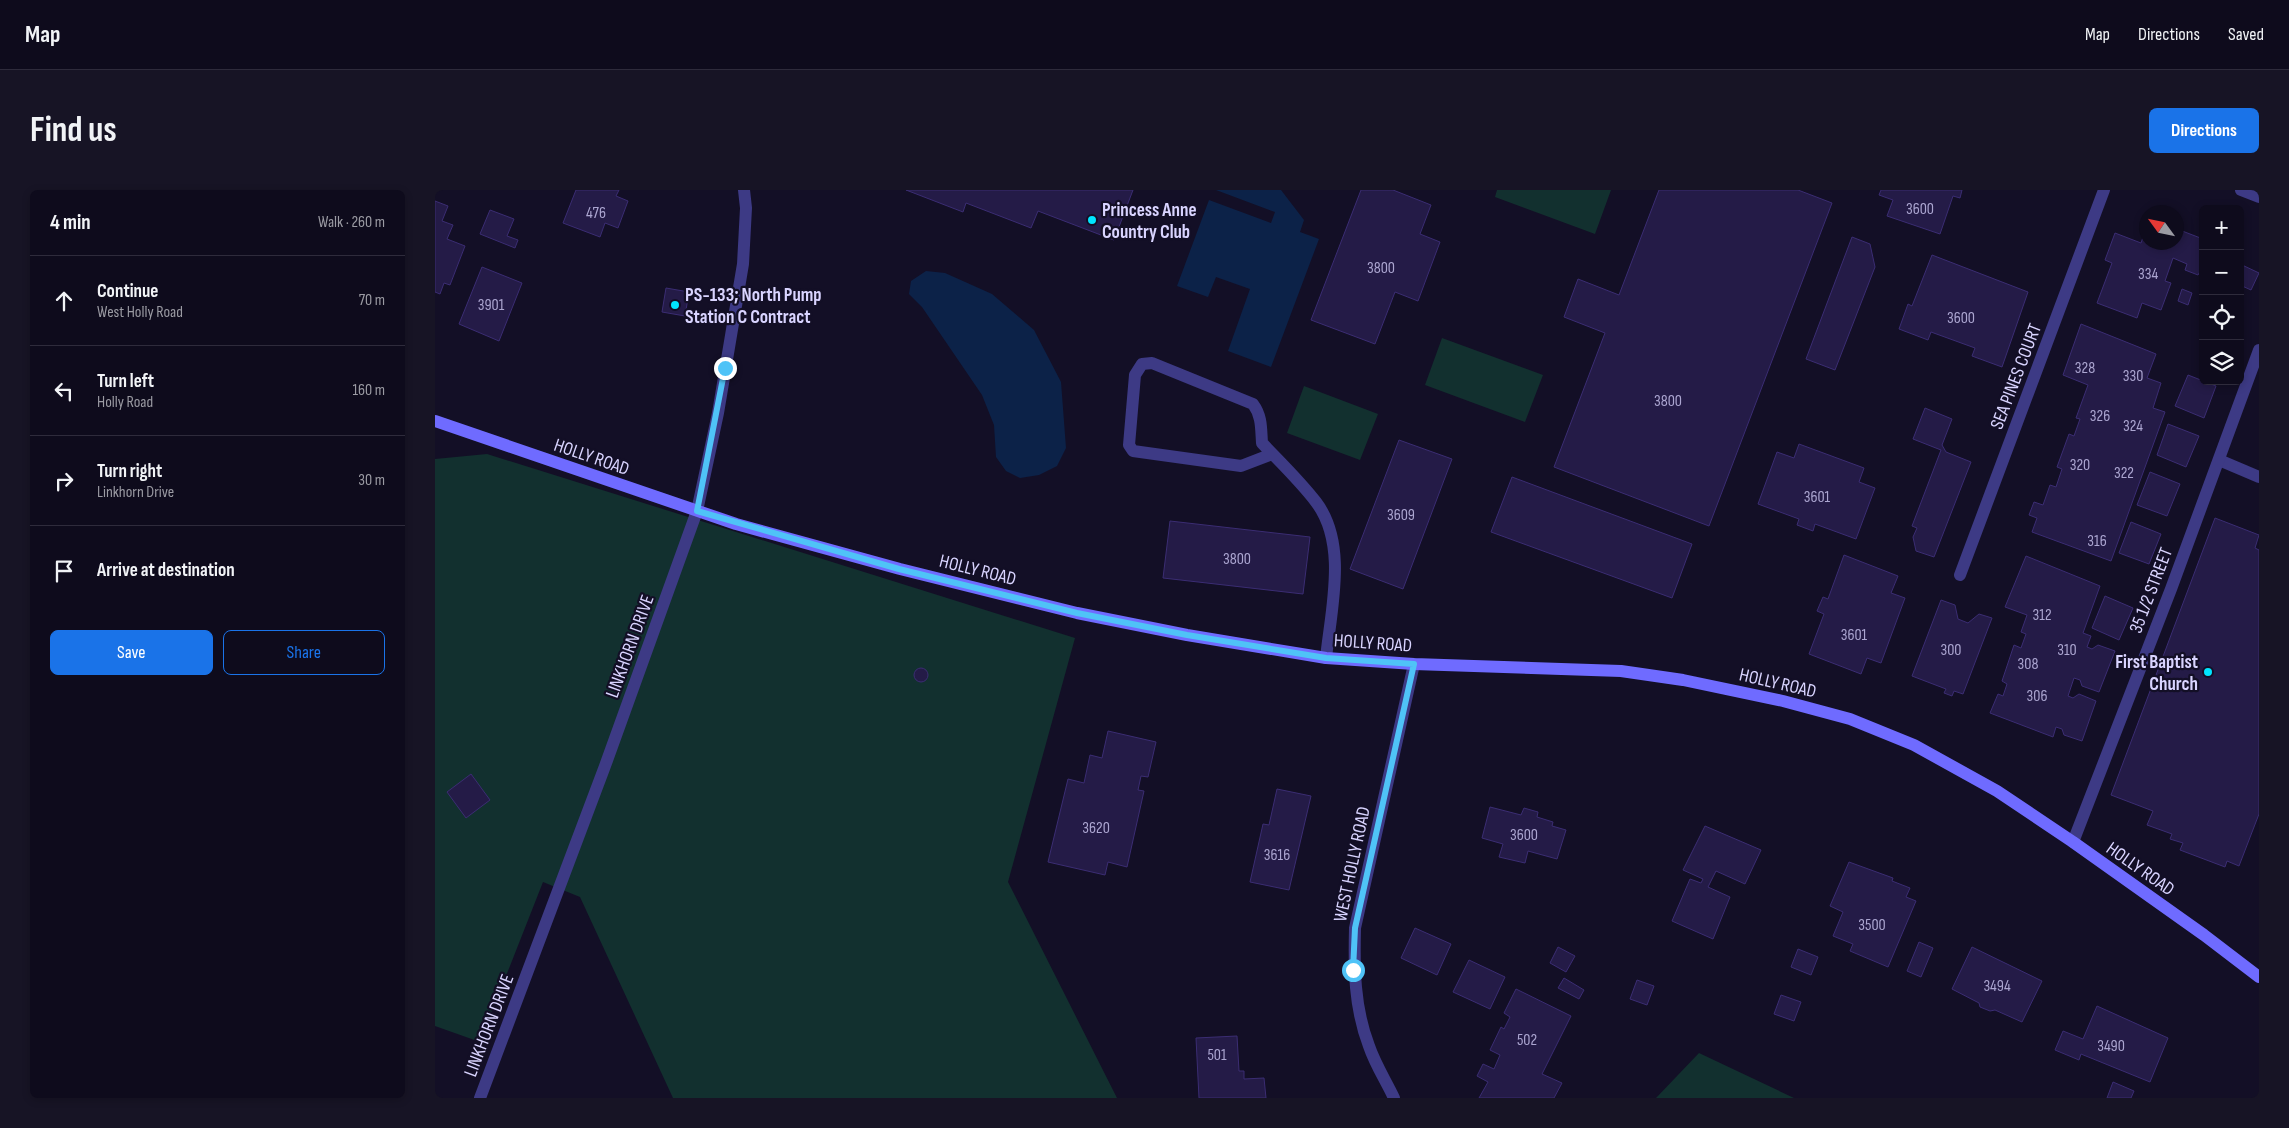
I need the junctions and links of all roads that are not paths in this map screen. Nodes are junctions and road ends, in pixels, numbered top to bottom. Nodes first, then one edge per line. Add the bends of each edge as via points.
1 (744, 190) edge
2 (2104, 190) edge
3 (2241, 190) edge
4 (2259, 197) edge
5 (2259, 350) edge
6 (435, 421) edge
7 (1273, 454) junction
8 (2219, 460) junction
9 (2259, 477) edge
10 (697, 511) junction
11 (1960, 575) dead end
12 (1326, 658) junction
13 (1414, 664) junction
14 (2073, 842) junction
15 (2259, 977) edge
16 (480, 1098) edge
17 (1394, 1098) edge

1 - 10 street, LINKHORN DRIVE via 743,264 718,414
2 - 11 street, SEA PINES COURT
3 - 4 street
5 - 8 street, 35 1/2 STREET
6 - 10 street, HOLLY ROAD
7 - 7 street via 1262,443 1261,423 1253,404 1152,363 1142,364 1135,375 1129,445 1133,451 1241,466
7 - 12 street via 1316,502 1329,527 1335,576
8 - 9 street
8 - 14 street, 35 1/2 STREET
10 - 12 street, HOLLY ROAD via 899,569 1077,613
10 - 16 street, LINKHORN DRIVE
12 - 13 street, HOLLY ROAD
13 - 14 street, HOLLY ROAD via 1621,671 1783,700 1850,719 1914,745 1997,791
13 - 17 street, WEST HOLLY ROAD via 1355,928 1353,970 1369,1046
14 - 15 street, HOLLY ROAD

